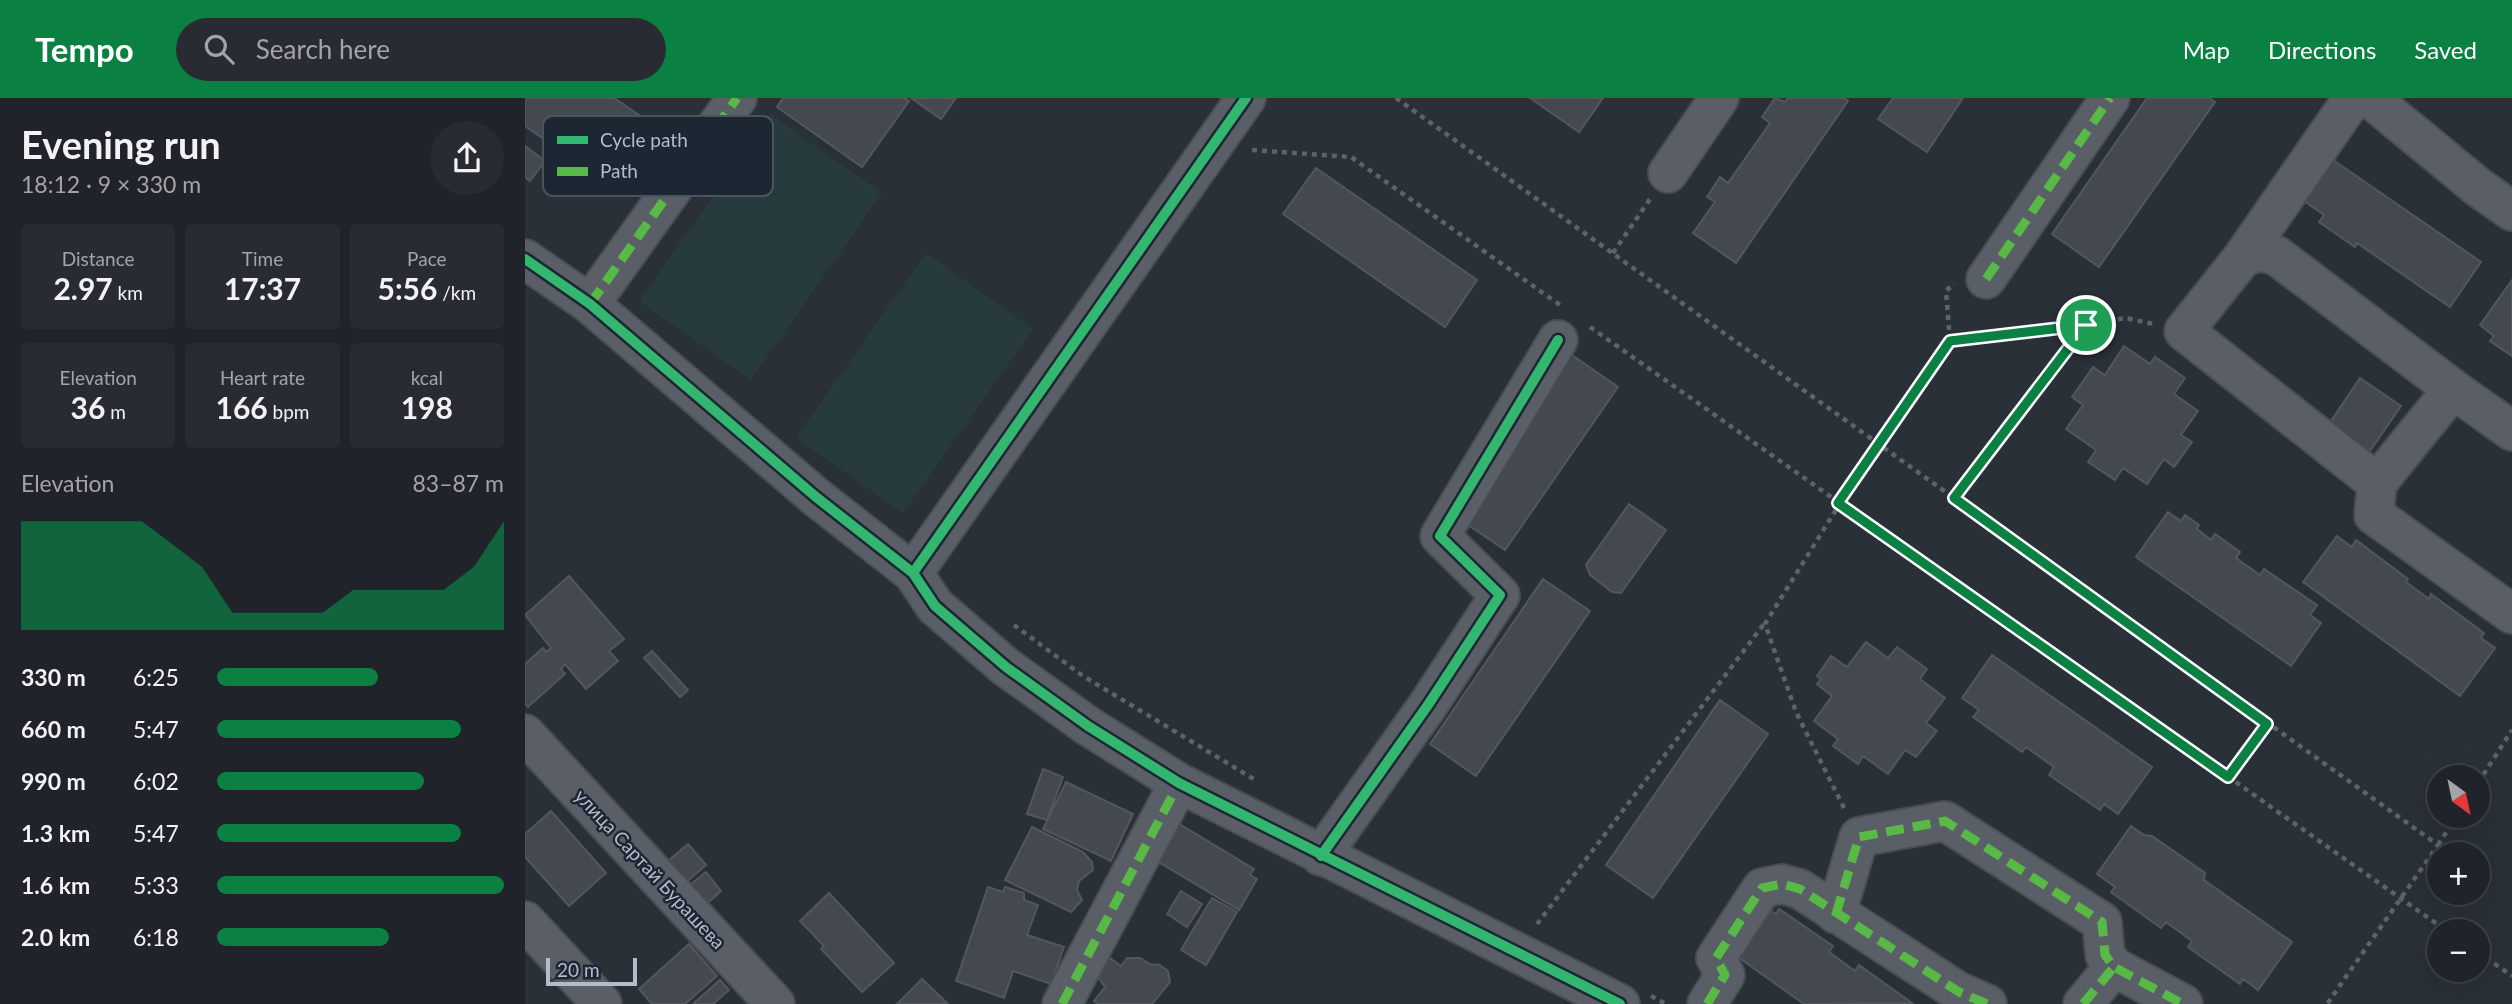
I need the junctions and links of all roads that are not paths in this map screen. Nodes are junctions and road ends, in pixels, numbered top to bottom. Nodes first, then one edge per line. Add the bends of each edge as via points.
1 (737, 98) edge
2 (1246, 98) edge
3 (1719, 98) edge
4 (2110, 98) edge
5 (2353, 98) edge
6 (2370, 98) edge
7 (724, 116) edge
8 (1668, 173) road end
9 (667, 196) edge
10 (2512, 211) edge
11 (2243, 257) junction
12 (525, 259) edge
13 (1986, 279) road end
14 (590, 304) junction
15 (1571, 325) road end
16 (2453, 389) junction
17 (2512, 431) edge
18 (2377, 483) junction
19 (913, 573) junction
20 (2512, 614) edge
21 (525, 734) edge
22 (1179, 783) junction
23 (1321, 856) junction
24 (1836, 914) junction
25 (525, 921) edge
26 (2114, 967) junction
27 (1631, 997) edge
28 (602, 1004) edge
29 (775, 1004) edge
30 (1062, 1004) edge
31 (1707, 1004) edge
32 (1987, 1004) edge
33 (2083, 1004) edge
34 (2183, 1004) edge

1 - 7 street
2 - 19 street
3 - 8 street
4 - 13 street
5 - 11 street
6 - 10 street
9 - 14 street
11 - 16 street via 2261,251 2277,256
11 - 18 street via 2184,331
12 - 14 street
14 - 19 street via 816,497
15 - 23 street via 1440,536 1500,595
16 - 17 street
16 - 18 street
18 - 20 street via 2374,515
19 - 22 street via 935,606 1006,667
21 - 29 street, улица Сартай Бурашева
22 - 23 street
22 - 30 street
23 - 27 street
24 - 26 street via 1859,837 1945,821 2102,922 2105,955
24 - 31 street via 1800,889 1782,884 1762,888 1716,958 1725,975
24 - 32 street via 1959,992
25 - 28 street
26 - 33 street
26 - 34 street

